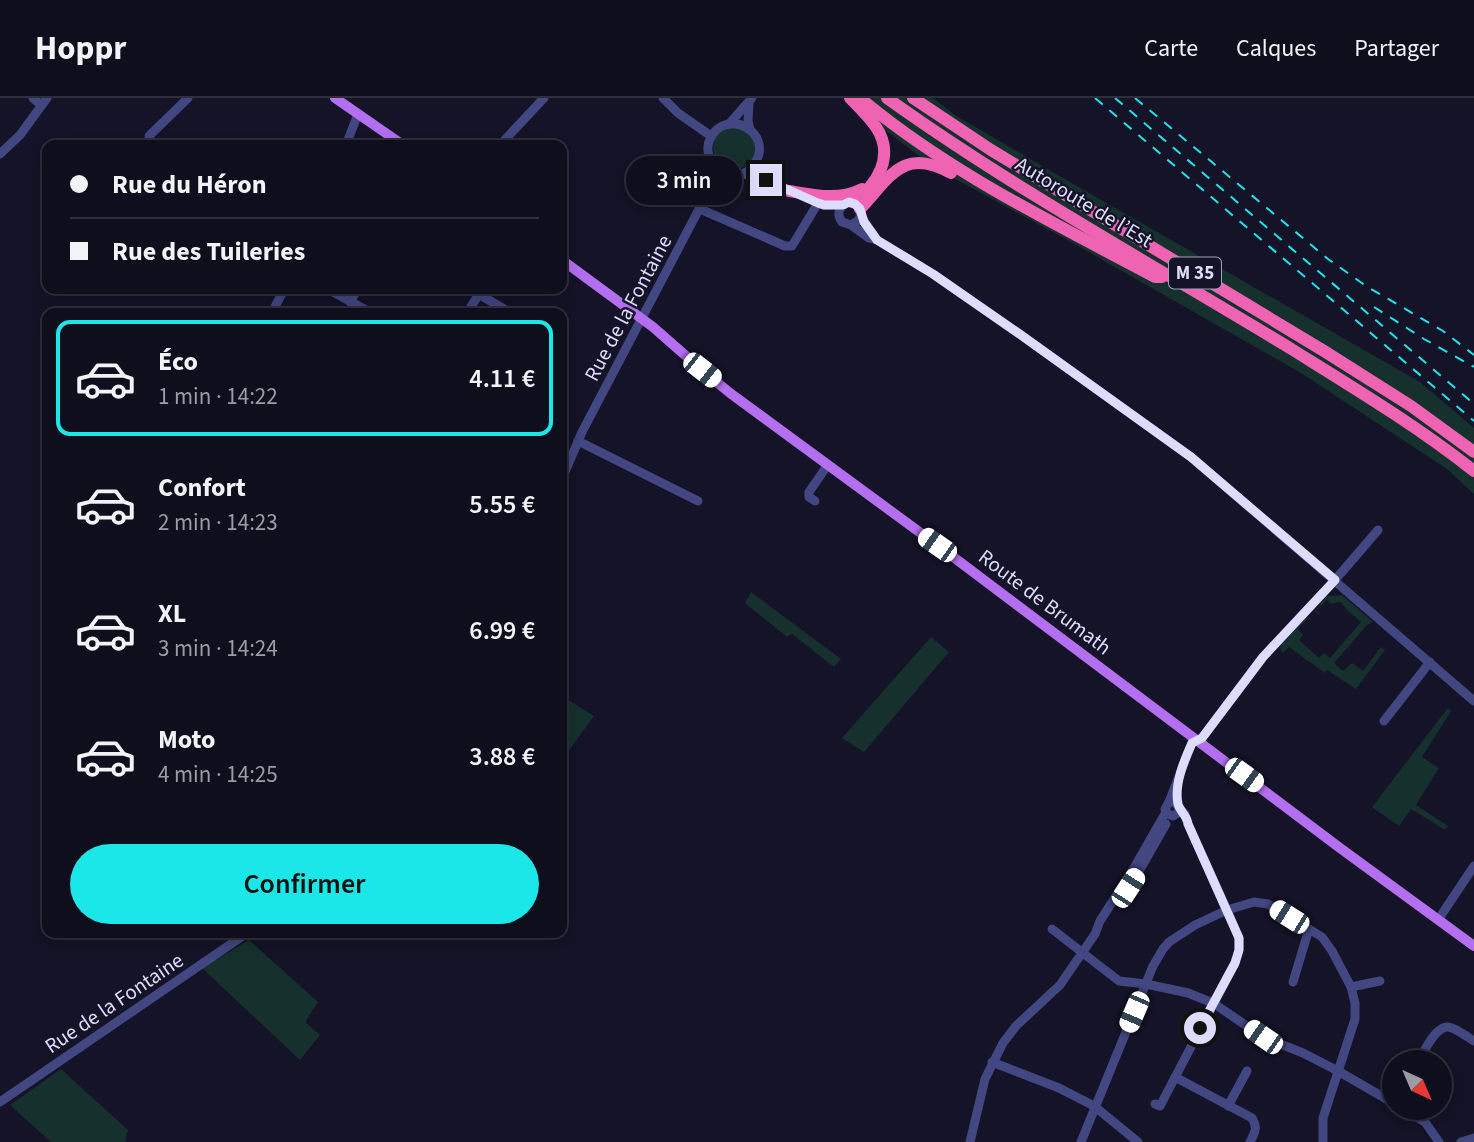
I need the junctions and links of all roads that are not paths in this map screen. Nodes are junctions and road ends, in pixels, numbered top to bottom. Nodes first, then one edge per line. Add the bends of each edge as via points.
1 (33, 98) edge
2 (188, 98) edge
3 (335, 98) edge
4 (544, 98) edge
5 (663, 98) edge
6 (850, 98) edge
7 (860, 98) edge
8 (887, 98) edge
9 (913, 98) edge
10 (751, 100) edge
11 (44, 102) edge
12 (358, 114) junction
13 (729, 124) junction
14 (750, 130) junction
15 (149, 136) dead end
16 (711, 136) junction
17 (348, 140) edge
18 (396, 140) edge
19 (505, 140) edge
20 (0, 154) edge
21 (757, 161) junction
22 (711, 162) junction
23 (743, 174) junction
24 (730, 175) junction
25 (878, 176) junction
26 (766, 180) junction
27 (789, 191) junction
28 (708, 192) junction
29 (1011, 200) junction
30 (821, 204) junction
31 (854, 208) junction
32 (700, 209) junction
33 (839, 216) junction
34 (851, 225) junction
35 (877, 240) junction
36 (567, 264) edge
37 (1173, 278) junction
38 (336, 294) edge
39 (355, 294) edge
40 (480, 294) edge
41 (350, 302) junction
42 (361, 308) edge
43 (503, 308) edge
44 (642, 319) junction
45 (578, 441) junction
46 (1474, 452) edge
47 (827, 466) junction
48 (567, 467) edge
49 (1474, 471) edge
50 (698, 501) dead end
51 (815, 501) dead end
52 (1378, 530) dead end
53 (1335, 580) junction
54 (1430, 662) junction
55 (1474, 701) edge
56 (1384, 721) dead end
57 (1197, 740) junction
58 (1173, 810) junction
59 (1474, 866) edge
60 (1227, 910) junction
61 (1438, 920) junction
62 (1052, 929) dead end
63 (1309, 929) junction
64 (240, 938) edge
65 (1474, 946) edge
66 (1082, 953) junction
67 (1380, 981) dead end
68 (1293, 982) dead end
69 (1146, 984) junction
70 (1351, 987) junction
71 (1213, 1003) junction
72 (1474, 1041) edge
73 (1425, 1050) edge
74 (992, 1062) junction
75 (1247, 1071) dead end
76 (1338, 1071) junction
77 (1175, 1077) junction
78 (1382, 1096) edge
79 (0, 1102) edge
80 (1155, 1104) dead end
81 (1094, 1106) junction
82 (1228, 1106) junction
83 (1422, 1120) edge
84 (1474, 1138) edge
85 (970, 1142) edge
86 (1081, 1142) edge
87 (1138, 1142) edge
88 (1250, 1142) edge
89 (1323, 1142) edge
90 (1439, 1142) edge
91 (1461, 1142) edge

1 - 11 street
2 - 15 street
3 - 12 main road
4 - 19 street
5 - 16 street
6 - 25 highway via 882,140 883,163
7 - 29 highway via 942,159
8 - 37 highway, Autoroute de l’Est / M 35 via 982,163
9 - 46 highway, Autoroute de l’Est / M 35 via 1324,351
10 - 13 street
10 - 14 street
11 - 20 street
12 - 17 street
12 - 18 main road
13 - 14 street
13 - 16 street
14 - 21 street via 759,142
16 - 22 street, Rue de la Fontaine
21 - 23 street
21 - 26 street
22 - 24 street
22 - 28 street, Rue de la Fontaine
23 - 24 street
23 - 26 street
24 - 28 street, Rue de la Fontaine via 721,177
25 - 27 highway via 859,191 841,196
25 - 31 highway
26 - 27 street
27 - 30 street
28 - 32 street, Rue de la Fontaine
29 - 31 highway via 939,166 918,162 896,171
29 - 37 highway via 1155,277
30 - 31 street
30 - 32 street via 792,246
30 - 33 street
31 - 33 street via 839,210
31 - 34 street via 857,222
31 - 35 street
32 - 44 street, Rue de la Fontaine
33 - 34 street
34 - 35 street
35 - 53 street via 933,274 1191,457
36 - 44 main road, Route de Brumath
37 - 49 highway, Autoroute de l’Est / M 35 via 1405,420
38 - 41 street
39 - 41 street
40 - 43 street
41 - 42 street
44 - 45 street, Rue de la Fontaine
44 - 47 main road, Route de Brumath
45 - 48 street, Rue de la Fontaine
45 - 50 street
47 - 51 street via 809,492
47 - 57 main road, Route de Brumath
52 - 53 street
53 - 54 street
53 - 57 street via 1263,657
54 - 55 street
54 - 56 street
57 - 58 street via 1178,781
57 - 61 main road, Route de Brumath
58 - 60 street via 1187,817
58 - 66 street
59 - 61 street
60 - 63 street via 1254,902 1268,904
60 - 69 street via 1169,942
60 - 71 street via 1239,950
61 - 65 main road, Route de Brumath
62 - 66 street
63 - 68 street
63 - 70 street via 1322,937
64 - 79 street, Rue de la Fontaine
66 - 69 street via 1119,981
66 - 74 street via 1060,985 1016,1026
67 - 70 street
69 - 71 street
69 - 81 street
70 - 76 street via 1355,1019
71 - 76 street via 1263,1037
71 - 77 street
72 - 73 street via 1450,1027 1442,1028
74 - 81 street
74 - 85 street
75 - 82 street
76 - 78 street
76 - 89 street via 1323,1118
77 - 80 street via 1160,1106
77 - 82 street
81 - 86 street
81 - 87 street
82 - 88 street via 1256,1125
83 - 90 street
84 - 91 street

